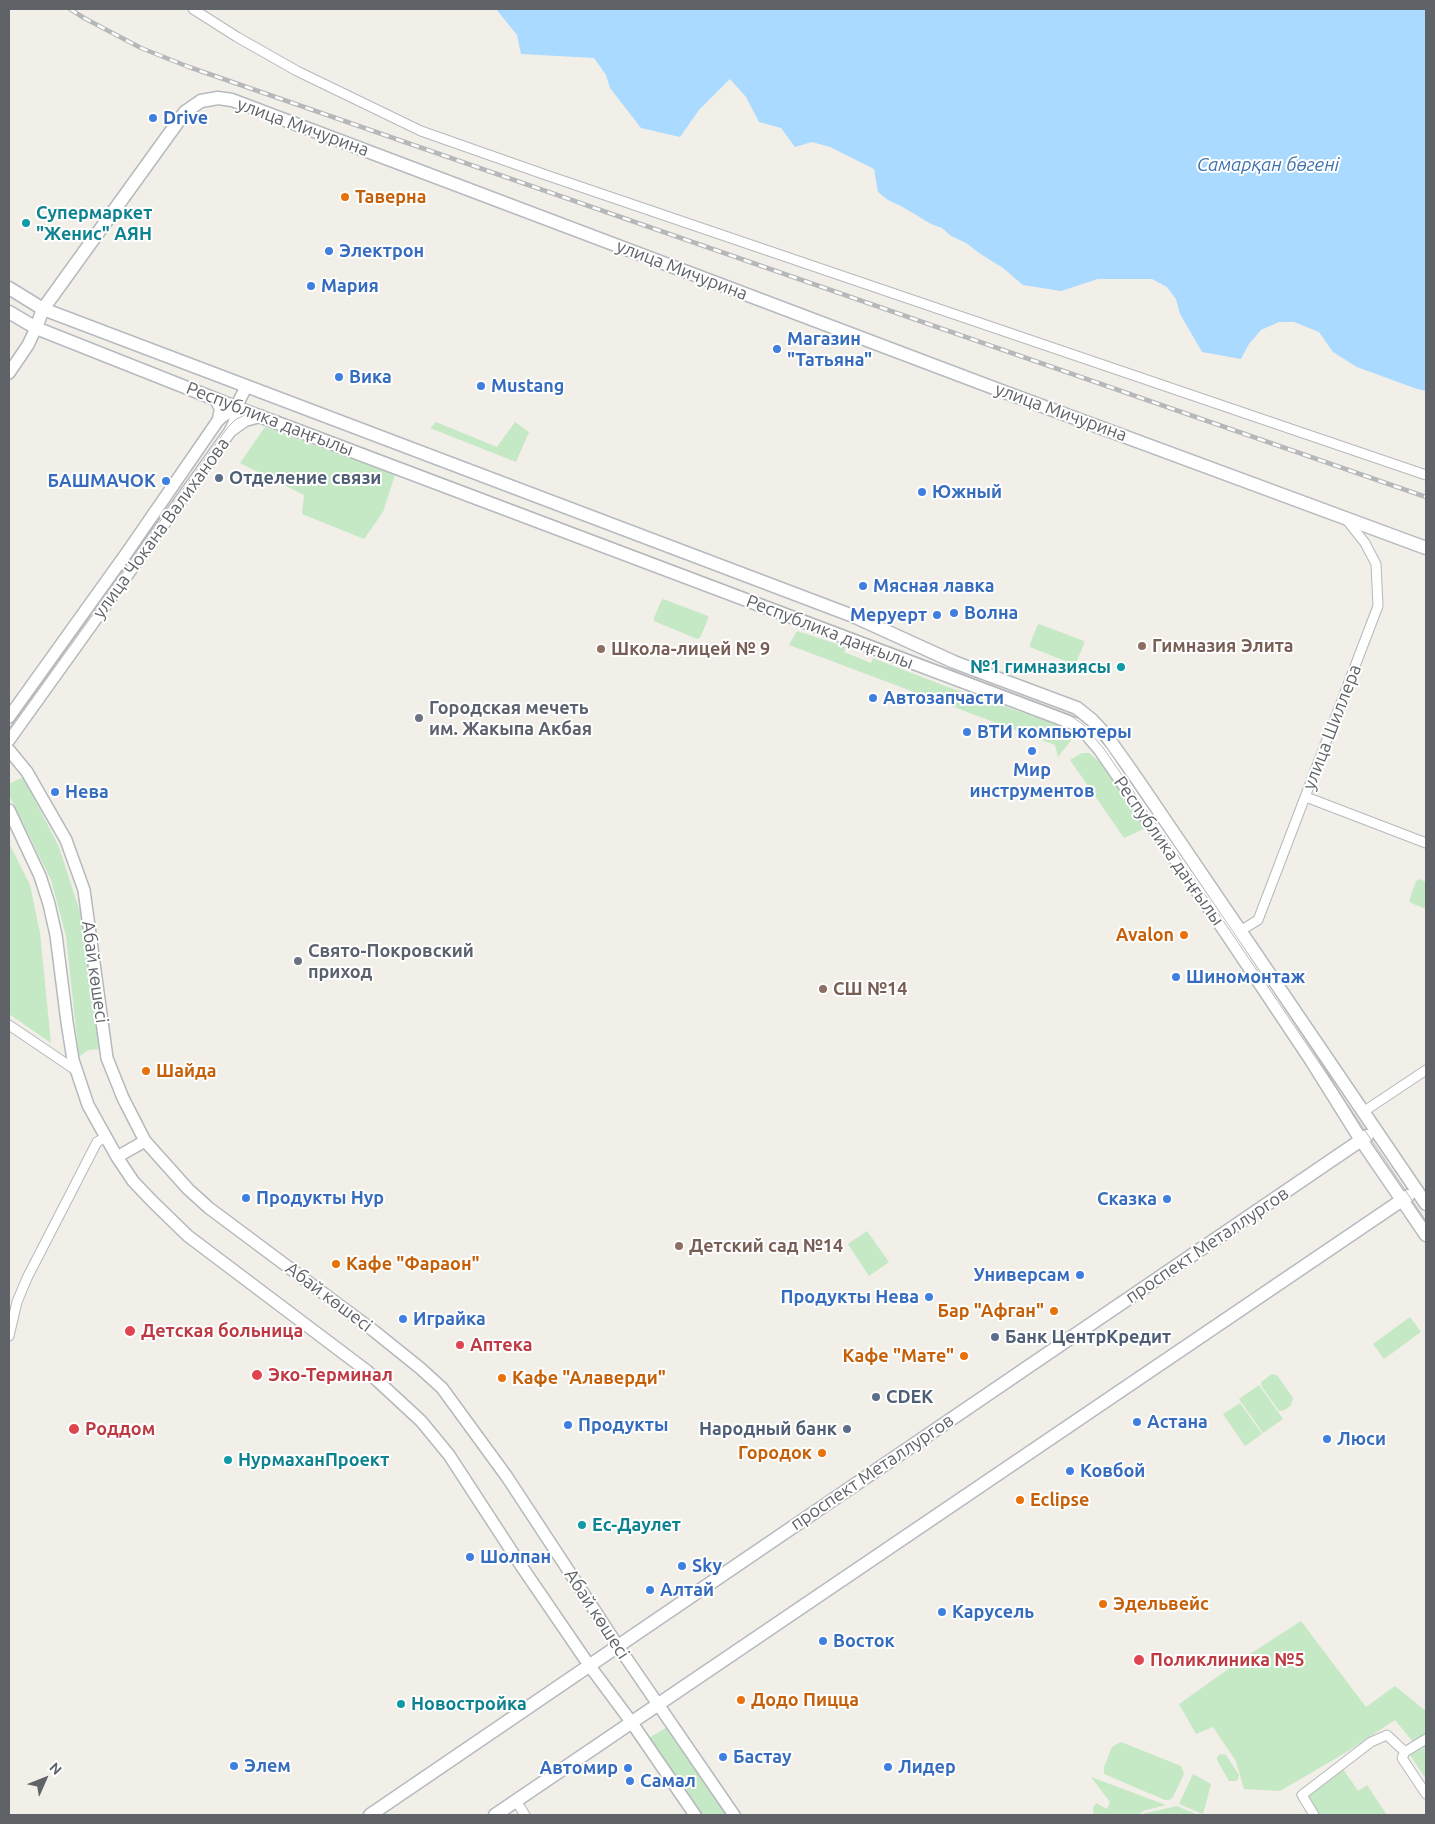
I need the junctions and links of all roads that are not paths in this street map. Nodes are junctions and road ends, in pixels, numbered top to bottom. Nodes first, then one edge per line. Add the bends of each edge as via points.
1 (193, 9) edge
2 (9, 288) edge
3 (43, 309) junction
4 (9, 312) edge
5 (36, 328) junction
6 (9, 373) edge
7 (246, 387) junction
8 (216, 399) junction
9 (236, 407) junction
10 (261, 416) junction
11 (220, 419) junction
12 (231, 430) junction
13 (1426, 474) edge
14 (1344, 517) junction
15 (1426, 548) edge
16 (9, 717) edge
17 (19, 726) junction
18 (9, 740) edge
19 (9, 750) edge
20 (27, 772) junction
21 (1306, 797) junction
22 (9, 810) edge
23 (1426, 842) edge
24 (1240, 930) junction
25 (9, 1025) edge
26 (1426, 1070) edge
27 (77, 1072) junction
28 (1363, 1112) junction
29 (1375, 1130) junction
30 (106, 1137) junction
31 (1361, 1140) junction
32 (145, 1141) junction
33 (117, 1157) junction
34 (1417, 1190) junction
35 (1402, 1200) junction
36 (1426, 1204) edge
37 (1426, 1235) edge
38 (9, 1336) edge
39 (618, 1646) junction
40 (589, 1665) junction
41 (658, 1705) junction
42 (632, 1723) junction
43 (1426, 1739) edge
44 (1405, 1752) junction
45 (1426, 1794) edge
46 (516, 1801) junction
47 (370, 1815) edge
48 (495, 1815) edge
49 (525, 1815) edge
50 (695, 1815) edge
51 (734, 1815) edge
52 (1314, 1815) edge

1 - 13 street via 297,71 421,131
2 - 3 main road, Республика даңғылы
3 - 5 main road, улица Мичурина
3 - 7 main road, Республика даңғылы
3 - 14 main road, улица Мичурина via 185,112 201,101 232,100
4 - 5 main road, Республика даңғылы
5 - 6 street
5 - 8 main road, Республика даңғылы
7 - 9 street
7 - 24 main road, Республика даңғылы via 854,616 954,662 1077,708 1106,735
8 - 9 main road, Республика даңғылы
8 - 11 main road via 221,409
9 - 10 main road, Республика даңғылы
9 - 11 street, улица Чокана Валиханова
9 - 12 street, улица Чокана Валиханова
10 - 12 main road via 245,420
10 - 31 main road, Республика даңғылы via 1075,724 1101,751 1227,934
11 - 16 street, улица Чокана Валиханова
12 - 17 street, улица Чокана Валиханова
14 - 15 main road, улица Мичурина
14 - 21 street, улица Шиллера via 1376,564 1378,606
17 - 18 street, улица Чокана Валиханова
17 - 20 street via 15,739
19 - 20 street, Абай көшесі
20 - 32 street, Абай көшесі via 66,840 84,890 107,1058
21 - 23 street
21 - 24 street, улица Шиллера via 1258,920
22 - 27 street, Абай көшесі via 40,876 49,904
24 - 28 main road, Республика даңғылы
25 - 27 street
26 - 28 street
27 - 30 street, Абай көшесі via 88,1105
28 - 29 main road, Республика даңғылы
29 - 31 main road, проспект Металлургов
29 - 34 main road, Республика даңғылы
30 - 33 street, Абай көшесі
30 - 38 street via 97,1142 27,1278
31 - 35 main road, Республика даңғылы
31 - 39 main road, проспект Металлургов
32 - 33 street
32 - 39 street, Абай көшесі via 209,1208 374,1331 442,1388 507,1477
33 - 40 street, Абай көшесі via 133,1181 188,1236 367,1371 421,1421 449,1455
34 - 35 main road
34 - 36 main road, Республика даңғылы
35 - 37 main road, Республика даңғылы
35 - 41 main road
39 - 40 main road, проспект Металлургов
39 - 41 street, Абай көшесі
40 - 42 street, Абай көшесі
40 - 47 main road, проспект Металлургов
41 - 42 main road
41 - 51 street, Абай көшесі
42 - 46 main road
42 - 50 street, Абай көшесі
43 - 44 street
44 - 45 street via 1402,1758
44 - 52 street via 1387,1735 1371,1742 1302,1795
46 - 48 main road
46 - 49 street

